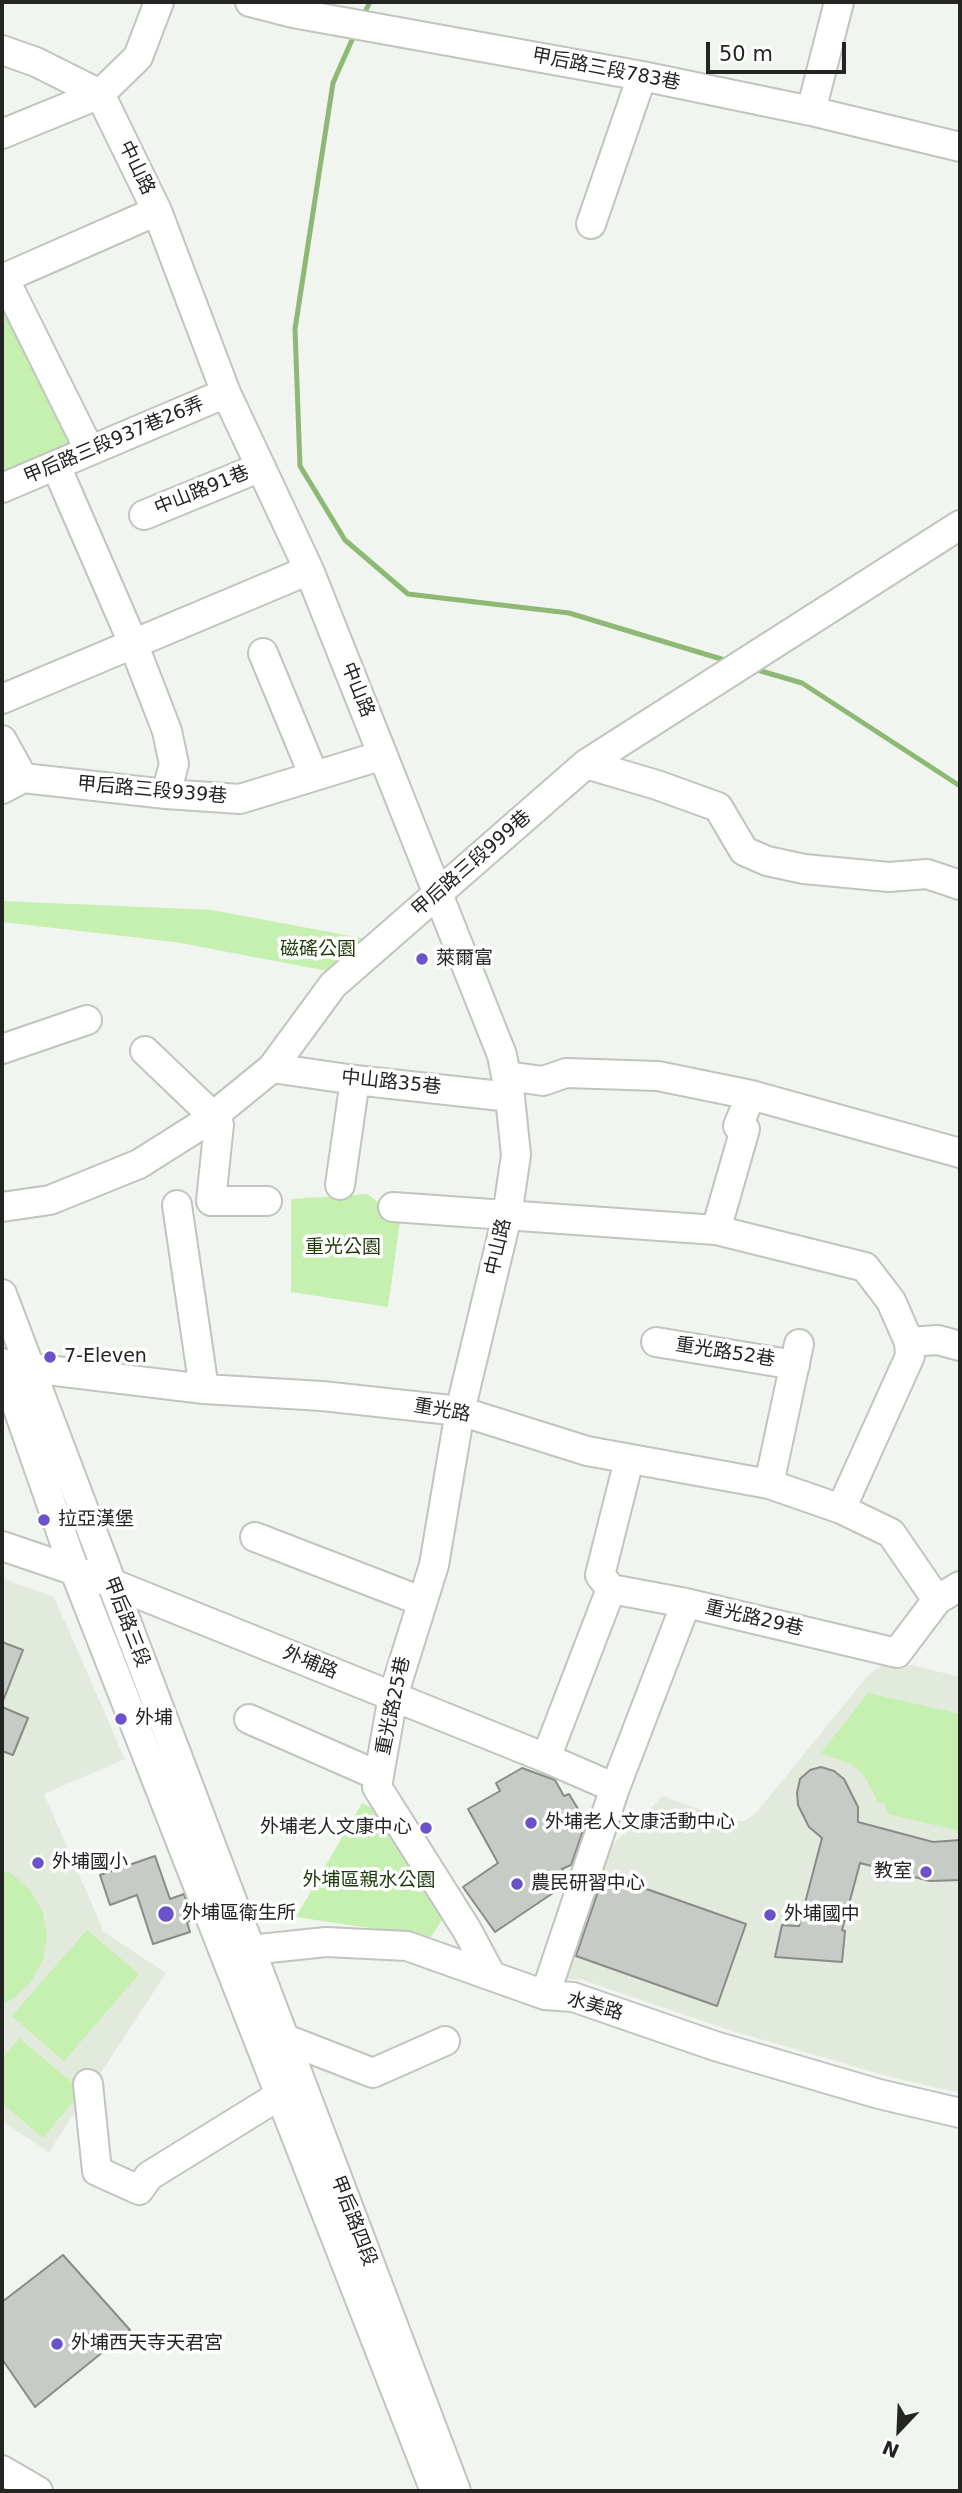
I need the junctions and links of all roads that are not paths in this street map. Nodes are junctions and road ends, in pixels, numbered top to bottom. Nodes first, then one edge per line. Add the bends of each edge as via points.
1 (159, 2) edge
2 (250, 2) edge
3 (839, 2) edge
4 (2, 50) edge
5 (642, 76) junction
6 (100, 94) junction
7 (811, 111) junction
8 (2, 134) edge
9 (960, 147) edge
10 (157, 211) junction
11 (590, 224) dead end
12 (3, 279) edge
13 (226, 393) junction
14 (90, 452) junction
15 (56, 466) junction
16 (261, 467) junction
17 (2, 487) edge
18 (144, 515) dead end
19 (960, 525) edge
20 (309, 570) junction
21 (132, 643) junction
22 (263, 653) dead end
23 (2, 699) edge
24 (2, 740) edge
25 (383, 755) junction
26 (586, 764) junction
27 (314, 776) junction
28 (12, 784) edge
29 (166, 794) junction
30 (960, 885) edge
31 (439, 894) junction
32 (87, 1020) dead end
33 (2, 1049) edge
34 (145, 1051) dead end
35 (272, 1068) junction
36 (355, 1080) junction
37 (508, 1087) junction
38 (751, 1095) junction
39 (214, 1116) junction
40 (960, 1153) edge
41 (340, 1185) dead end
42 (267, 1201) dead end
43 (177, 1205) dead end
44 (2, 1207) edge
45 (393, 1207) dead end
46 (507, 1216) junction
47 (716, 1230) junction
48 (2, 1294) edge
49 (656, 1342) dead end
50 (909, 1342) junction
51 (960, 1346) edge
52 (10, 1368) edge
53 (204, 1389) junction
54 (460, 1411) junction
55 (629, 1460) junction
56 (769, 1483) junction
57 (841, 1509) junction
58 (254, 1537) dead end
59 (2, 1546) edge
60 (74, 1569) junction
61 (111, 1583) junction
62 (611, 1589) junction
63 (949, 1593) edge
64 (421, 1601) junction
65 (687, 1603) junction
66 (897, 1653) joint
67 (393, 1696) junction
68 (249, 1719) dead end
69 (545, 1758) junction
70 (379, 1776) junction
71 (615, 1788) junction
72 (238, 1954) junction
73 (491, 1975) junction
74 (545, 1995) junction
75 (283, 2038) junction
76 (445, 2041) dead end
77 (88, 2084) dead end
78 (280, 2095) junction
79 (960, 2113) edge
80 (2, 2470) edge
81 (38, 2491) edge
82 (435, 2491) edge
83 (456, 2491) edge

1 - 6 street via 138,57
2 - 5 street, 甲后路三段783巷
3 - 7 street
4 - 6 street
5 - 7 street, 甲后路三段783巷
5 - 11 street
6 - 8 street
6 - 10 street, 中山路
7 - 9 street, 甲后路三段783巷
10 - 12 street
10 - 13 street, 中山路
12 - 14 street
13 - 14 street, 甲后路三段937巷26弄
13 - 16 street, 中山路
14 - 15 street, 甲后路三段937巷26弄
15 - 17 street, 甲后路三段937巷26弄
15 - 21 street
16 - 18 street, 中山路91巷
16 - 20 street, 中山路
19 - 26 street, 甲后路三段999巷
20 - 21 street
20 - 25 street, 中山路
21 - 23 street
21 - 29 street via 167,731 174,764
22 - 27 street
24 - 28 street
25 - 27 street, 甲后路三段939巷
25 - 31 street, 中山路
26 - 30 street via 718,807 744,851 766,861 890,877 927,874
26 - 31 street, 甲后路三段999巷
27 - 29 street, 甲后路三段939巷 via 240,799
28 - 29 street, 甲后路三段939巷
31 - 35 street, 甲后路三段999巷 via 333,985
31 - 37 street, 中山路 via 502,1055
32 - 33 street
34 - 39 street
35 - 36 street, 中山路35巷
35 - 39 street, 甲后路三段999巷
36 - 37 street, 中山路35巷
36 - 41 street
37 - 38 street, 中山路35巷 via 566,1073 658,1076
37 - 46 street, 中山路 via 516,1155
38 - 40 street, 中山路35巷
38 - 47 street via 738,1126 745,1129
39 - 42 street via 219,1124 211,1201
39 - 44 street, 甲后路三段999巷 via 139,1164 50,1200
43 - 53 street
45 - 46 street
46 - 47 street
46 - 54 street, 中山路
47 - 50 street via 865,1267 891,1301
48 - 52 street, 甲后路三段
49 - 56 street, 重光路52巷 via 797,1354
50 - 51 street via 938,1340
50 - 57 street via 910,1356
52 - 53 street, 重光路
52 - 60 street, 甲后路三段
52 - 61 street, 甲后路三段
53 - 54 street, 重光路
54 - 55 street, 重光路 via 537,1437
54 - 64 street, 重光路25巷 via 436,1553
55 - 56 street, 重光路
55 - 62 street via 600,1574
56 - 57 street, 重光路
57 - 63 street, 重光路 via 891,1533
58 - 64 street
59 - 60 street, 外埔路
60 - 61 street, 外埔路
60 - 72 street, 甲后路三段
61 - 67 street, 外埔路
61 - 72 street, 甲后路三段
62 - 65 street, 重光路29巷
62 - 69 street
63 - 66 street, 重光路
64 - 67 street, 重光路25巷
65 - 66 street, 重光路29巷
65 - 71 street
67 - 69 street, 外埔路
67 - 70 street, 重光路25巷
68 - 70 street
69 - 71 street, 外埔路
70 - 73 street, 重光路25巷 via 377,1787
71 - 74 street
72 - 73 street, 水美路 via 326,1942 407,1946
72 - 75 street, 甲后路四段
72 - 78 street, 甲后路四段
73 - 74 street, 水美路
74 - 79 street, 水美路 via 573,1997 715,2046
75 - 76 street via 373,2073
75 - 83 street, 甲后路四段
77 - 78 street via 97,2171 139,2190 149,2176
78 - 82 street, 甲后路四段
80 - 81 street

